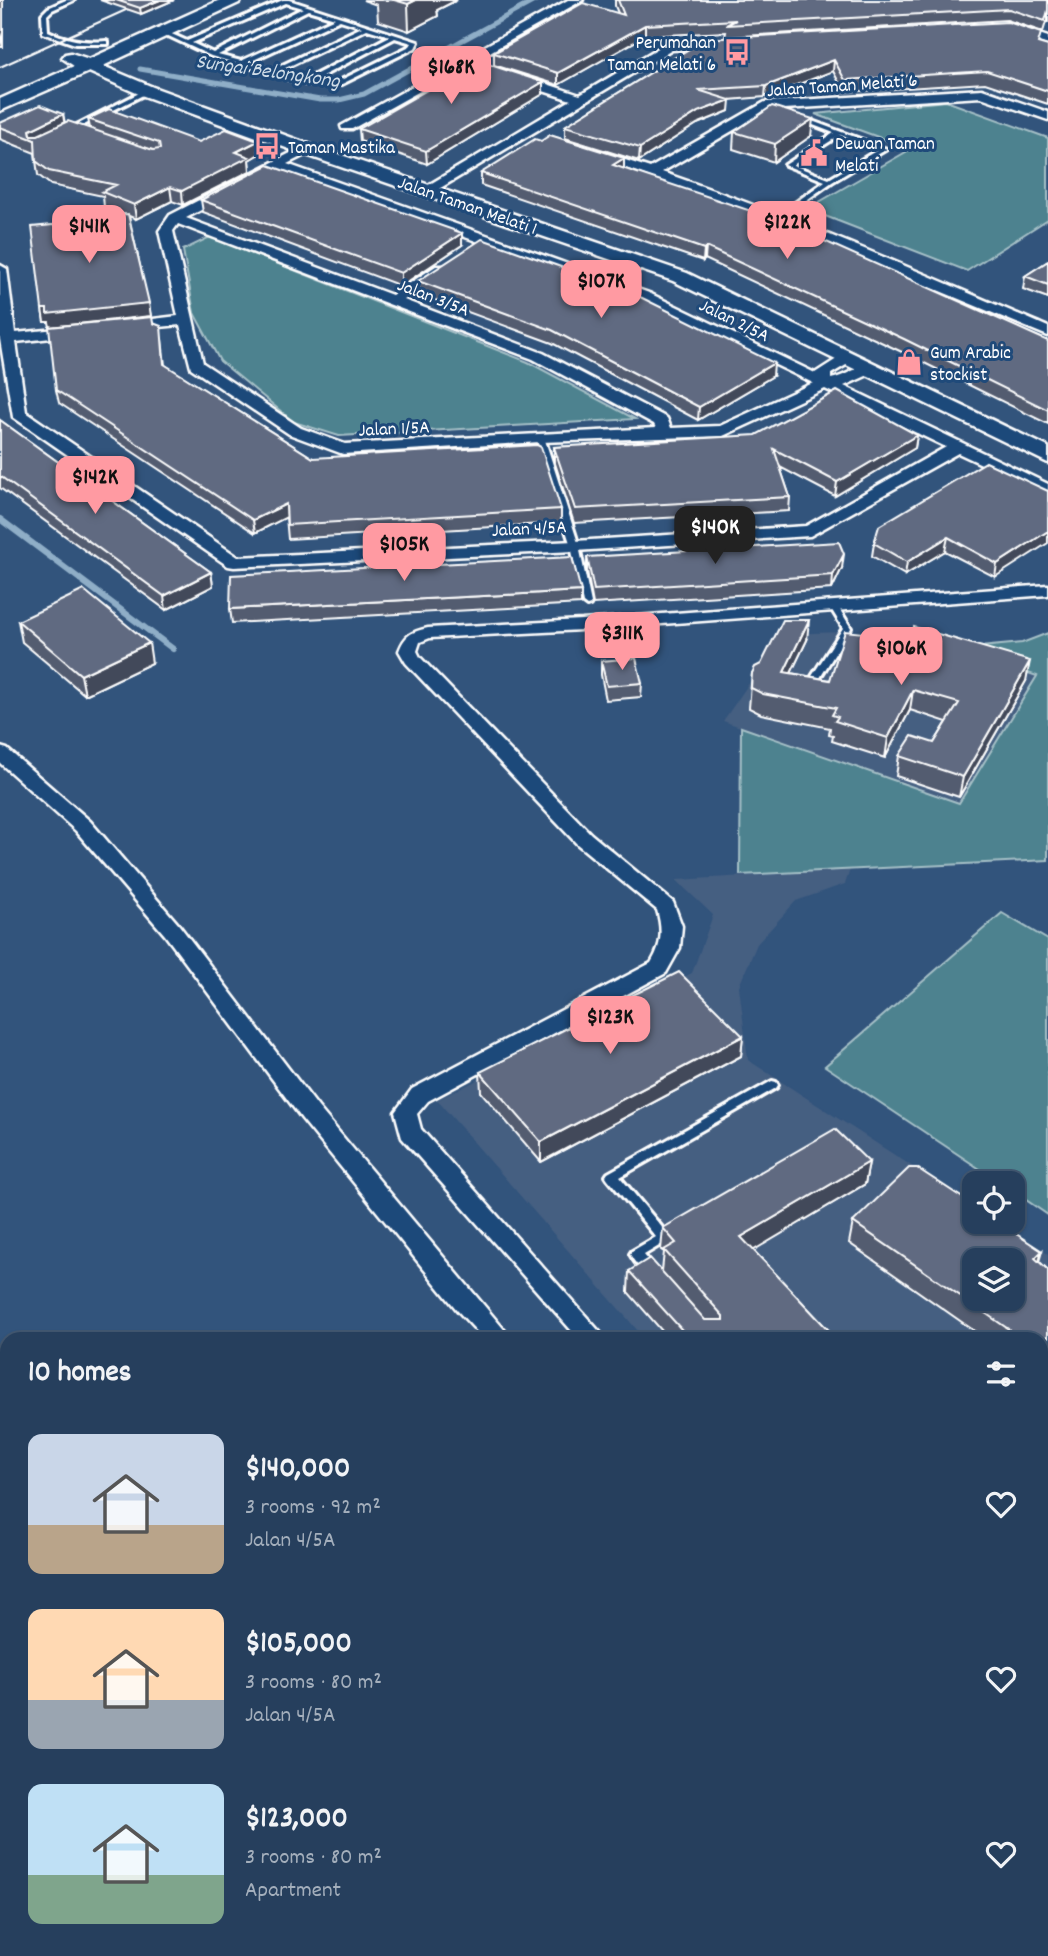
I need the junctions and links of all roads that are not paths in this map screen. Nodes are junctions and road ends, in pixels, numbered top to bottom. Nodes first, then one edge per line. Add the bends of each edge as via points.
1 (71, 0) edge
2 (202, 0) edge
3 (233, 0) edge
4 (577, 0) edge
5 (308, 8) junction
6 (340, 18) junction
7 (366, 27) junction
8 (1000, 27) edge
9 (163, 32) junction
10 (394, 36) junction
11 (1048, 41) edge
12 (187, 43) junction
13 (728, 44) edge
14 (113, 47) junction
15 (213, 55) junction
16 (71, 58) junction
17 (242, 63) junction
18 (89, 65) junction
19 (274, 71) junction
20 (503, 74) edge
21 (64, 76) junction
22 (113, 76) junction
23 (306, 82) junction
24 (0, 88) edge
25 (147, 92) junction
26 (581, 99) junction
27 (0, 106) edge
28 (102, 114) junction
29 (1048, 116) edge
30 (115, 118) edge
31 (810, 122) edge
32 (347, 126) dead end
33 (70, 130) junction
34 (839, 133) junction
35 (83, 134) edge
36 (59, 135) edge
37 (306, 149) junction
38 (588, 152) edge
39 (276, 165) junction
40 (652, 172) junction
41 (830, 181) junction
42 (427, 190) junction
43 (779, 217) junction
44 (175, 218) junction
45 (452, 262) edge
46 (0, 269) edge
47 (393, 301) junction
48 (185, 320) junction
49 (116, 327) edge
50 (89, 330) edge
51 (1048, 332) edge
52 (7, 338) junction
53 (848, 358) junction
54 (870, 369) junction
55 (823, 384) junction
56 (665, 433) junction
57 (540, 437) junction
58 (959, 446) junction
59 (1048, 456) edge
60 (1048, 491) edge
61 (575, 546) junction
62 (1048, 590) edge
63 (587, 603) dead end
64 (834, 607) junction
65 (810, 687) edge
66 (0, 752) edge
67 (772, 1085) dead end
68 (687, 1224) edge
69 (663, 1238) junction
70 (662, 1282) edge
71 (493, 1332) edge
72 (588, 1332) edge

1 - 14 lane via 44,15 45,32 64,42
2 - 14 street
3 - 9 street
4 - 32 street via 470,64
5 - 6 lane
5 - 12 lane via 279,3
5 - 15 lane
6 - 7 lane
6 - 17 lane
7 - 10 lane
7 - 19 lane
8 - 11 street
9 - 12 lane
9 - 14 street
10 - 23 lane
10 - 23 lane via 415,44 338,84
12 - 15 lane
13 - 26 street via 669,47
14 - 16 street
14 - 18 street
14 - 22 street
15 - 17 lane
16 - 18 street, Jalan Taman Melati 1
16 - 24 street
17 - 19 lane
18 - 21 street
18 - 22 street, Jalan Taman Melati 1
19 - 23 lane
20 - 26 street
21 - 22 street
21 - 27 street
22 - 25 street, Jalan Taman Melati 1
25 - 28 lane
25 - 37 street, Jalan Taman Melati 1
26 - 42 street via 531,135
28 - 30 lane
28 - 33 lane
29 - 40 street, Jalan Taman Melati 6 via 982,93 765,106
31 - 34 lane
33 - 35 lane
33 - 36 lane
34 - 41 lane via 788,165
34 - 41 lane via 884,149
37 - 39 street
37 - 42 street, Jalan Taman Melati 1
38 - 40 street
39 - 44 street
39 - 55 street, Jalan 2/5A via 481,243 644,296
40 - 43 street
41 - 43 lane
42 - 53 street, Jalan Taman Melati 1 via 680,277
43 - 51 street
44 - 47 street, Jalan 3/5A
44 - 48 street, Jalan 1/5A via 166,231
45 - 47 street
46 - 52 street, Jalan 4/5A
47 - 56 street, Jalan 3/5A via 538,356 661,421
48 - 49 street
48 - 57 street, Jalan 1/5A via 196,365 295,431 344,449
50 - 52 street
52 - 61 street, Jalan 4/5A via 18,414 234,562
53 - 54 street, Jalan Taman Melati 1
53 - 55 street, Jalan 1/5A via 823,372
54 - 55 street, Jalan 1/5A via 844,382
54 - 59 street, Jalan Taman Melati 1
55 - 56 street, Jalan 1/5A via 723,431
55 - 58 street, Jalan 2/5A
56 - 57 street, Jalan 1/5A
57 - 61 lane
58 - 60 street, Jalan 2/5A
58 - 61 street, Jalan 4/5A via 810,531
61 - 63 lane
62 - 64 street
64 - 65 lane via 847,628
64 - 72 street via 428,633 412,639 408,651 412,659 584,839 666,907 672,926 670,948 659,968 420,1095 406,1112 410,1132
66 - 71 street via 83,826 163,920 319,1124
67 - 69 lane via 612,1176
68 - 69 lane
69 - 70 lane via 636,1254

